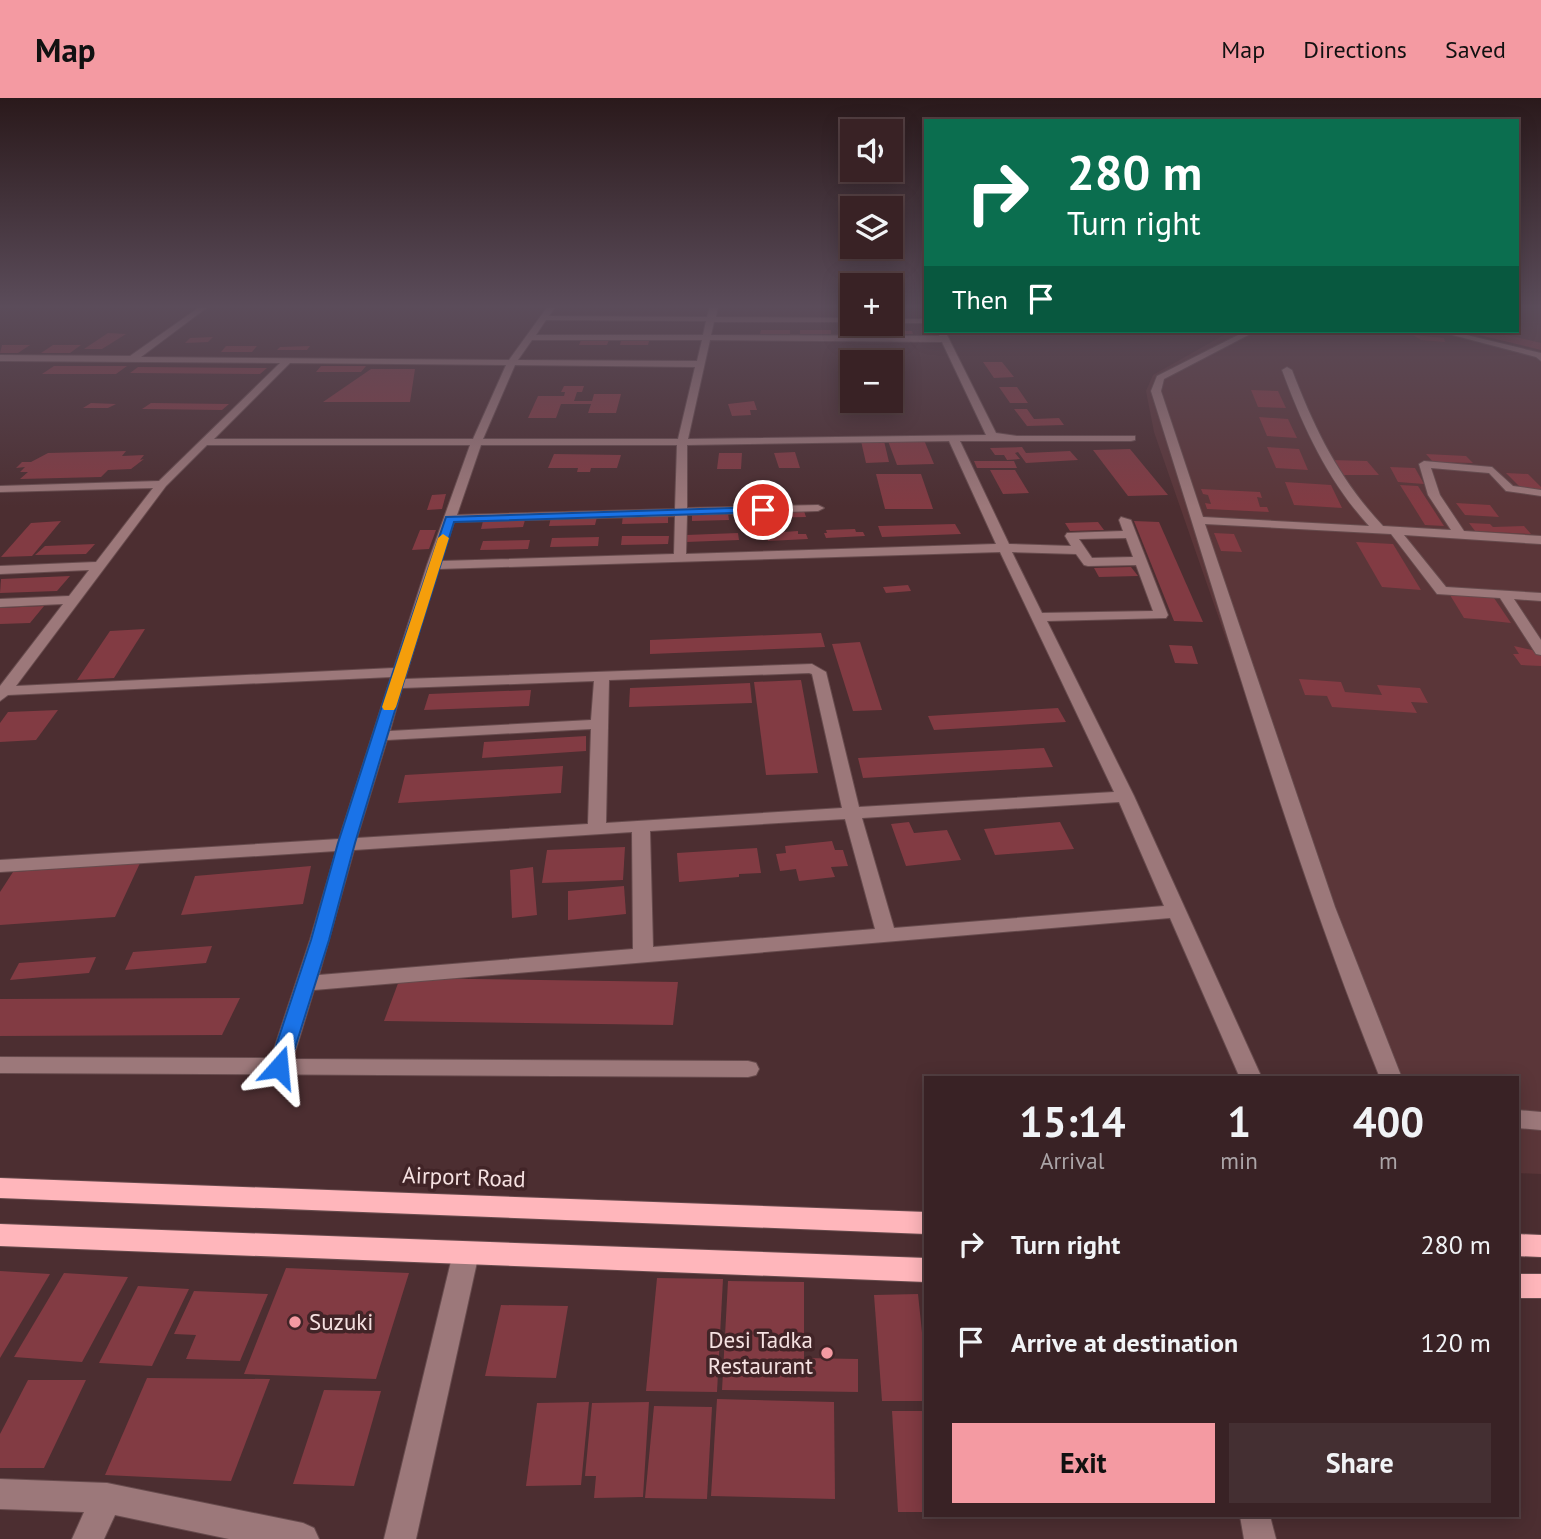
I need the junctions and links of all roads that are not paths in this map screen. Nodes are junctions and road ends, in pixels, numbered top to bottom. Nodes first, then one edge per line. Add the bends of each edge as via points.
1 (274, 373) edge
2 (507, 373) edge
3 (697, 373) edge
4 (962, 373) edge
5 (1169, 373) edge
6 (1288, 373) edge
7 (992, 436) junction
8 (953, 438) junction
9 (1130, 438) dead end
10 (204, 442) junction
11 (478, 442) junction
12 (682, 442) junction
13 (162, 484) junction
14 (0, 489) edge
15 (1541, 493) edge
16 (818, 509) dead end
17 (680, 513) junction
18 (450, 519) junction
19 (1125, 520) dead end
20 (1198, 520) junction
21 (1387, 531) junction
22 (1130, 534) junction
23 (1460, 534) junction
24 (1541, 540) edge
25 (1003, 548) junction
26 (1080, 550) junction
27 (680, 558) junction
28 (1140, 561) junction
29 (433, 565) junction
30 (100, 566) junction
31 (0, 570) edge
32 (1504, 595) junction
33 (1541, 597) edge
34 (74, 600) junction
35 (0, 603) edge
36 (1040, 617) junction
37 (1541, 651) edge
38 (602, 676) junction
39 (398, 678) junction
40 (1, 693) edge
41 (599, 724) junction
42 (381, 736) junction
43 (1125, 796) junction
44 (852, 814) junction
45 (641, 825) junction
46 (597, 828) junction
47 (346, 843) junction
48 (0, 866) edge
49 (1175, 911) junction
50 (886, 934) junction
51 (642, 955) junction
52 (306, 983) junction
53 (0, 1065) edge
54 (279, 1067) junction
55 (748, 1069) dead end
56 (1250, 1076) edge
57 (1390, 1076) edge
58 (1519, 1119) edge
59 (1541, 1121) edge
60 (0, 1188) edge
61 (924, 1223) edge
62 (0, 1235) edge
63 (1519, 1245) edge
64 (1541, 1246) edge
65 (466, 1253) junction
66 (924, 1270) edge
67 (1519, 1286) edge
68 (1541, 1286) edge
69 (0, 1494) edge
70 (107, 1498) junction
71 (1255, 1517) edge
72 (88, 1539) edge
73 (303, 1539) edge
74 (401, 1539) edge
75 (1259, 1539) edge

1 - 10 street
2 - 11 street
3 - 12 street
4 - 7 street
5 - 20 street via 1160,378 1156,391
6 - 21 street via 1307,423 1350,498
7 - 8 street
7 - 9 street
8 - 12 street
8 - 25 street
10 - 11 street
10 - 13 street
11 - 12 street
11 - 18 street
12 - 17 street
13 - 14 street
13 - 30 street
15 - 23 street via 1510,489 1492,470 1424,464 1434,495
16 - 17 street
17 - 18 street
17 - 27 street
18 - 29 street
19 - 22 street
20 - 21 street
20 - 57 street via 1315,882
21 - 23 street
21 - 32 street via 1442,591
22 - 26 street via 1071,536
22 - 28 street
23 - 24 street
25 - 26 street
25 - 27 street
25 - 36 street
26 - 28 street via 1088,562
27 - 29 street
28 - 36 street via 1161,615
29 - 39 street
30 - 31 street
30 - 34 street
32 - 33 street
32 - 37 street
34 - 35 street
34 - 40 street
36 - 43 street
38 - 39 street
38 - 41 street
38 - 44 street via 804,668 819,672
39 - 40 street
39 - 42 street
41 - 42 street
41 - 46 street
42 - 47 street
43 - 44 street
43 - 49 street
44 - 45 street
44 - 50 street
45 - 46 street
45 - 51 street
46 - 47 street
47 - 48 street
47 - 52 street
49 - 50 street
49 - 56 street
50 - 51 street
51 - 52 street
52 - 54 street
53 - 54 street
54 - 55 street
58 - 59 street
60 - 61 main road, Airport Road
62 - 65 main road
63 - 64 main road
65 - 66 main road
65 - 74 street
67 - 68 main road
69 - 70 street
70 - 72 street
70 - 73 street
71 - 75 street

